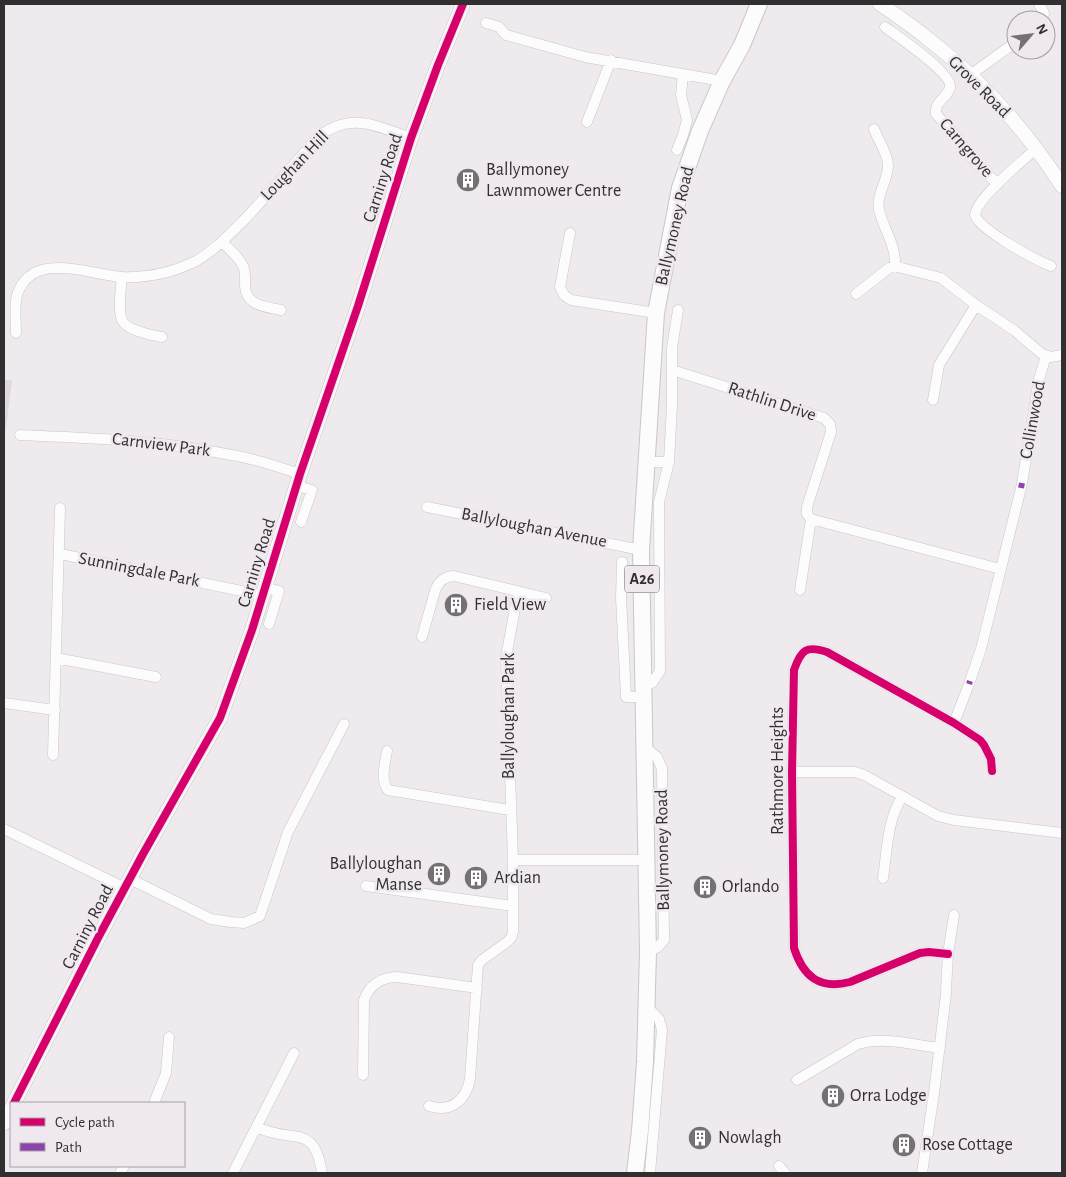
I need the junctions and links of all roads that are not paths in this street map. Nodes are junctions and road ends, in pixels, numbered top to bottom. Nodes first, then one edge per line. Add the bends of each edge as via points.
1 (463, 4) edge
2 (759, 4) edge
3 (880, 4) edge
4 (486, 24) dead end
5 (885, 27) dead end
6 (1006, 49) edge
7 (611, 60) junction
8 (683, 74) junction
9 (970, 75) junction
10 (722, 81) junction
11 (587, 122) dead end
12 (874, 129) dead end
13 (411, 138) junction
14 (1036, 149) junction
15 (677, 150) dead end
16 (998, 184) junction
17 (1062, 186) edge
18 (570, 233) dead end
19 (222, 242) junction
20 (895, 266) junction
21 (1051, 266) dead end
22 (122, 277) junction
23 (856, 294) dead end
24 (976, 305) junction
25 (281, 310) dead end
26 (678, 310) dead end
27 (656, 313) junction
28 (16, 333) dead end
29 (162, 337) dead end
30 (1062, 355) edge
31 (1046, 356) junction
32 (672, 370) junction
33 (933, 400) dead end
34 (20, 435) dead end
35 (646, 462) junction
36 (669, 462) junction
37 (298, 480) junction
38 (427, 507) dead end
39 (60, 508) dead end
40 (811, 519) junction
41 (302, 522) dead end
42 (642, 550) junction
43 (60, 554) junction
44 (622, 562) dead end
45 (1000, 569) junction
46 (800, 590) dead end
47 (264, 592) junction
48 (518, 592) junction
49 (546, 598) dead end
50 (268, 624) dead end
51 (422, 637) dead end
52 (56, 658) junction
53 (156, 677) dead end
54 (644, 691) junction
55 (4, 703) edge
56 (55, 710) junction
57 (344, 724) dead end
58 (954, 724) junction
59 (645, 747) junction
60 (387, 751) dead end
61 (54, 755) dead end
62 (992, 771) dead end
63 (792, 772) junction
64 (902, 797) junction
65 (510, 810) junction
66 (4, 829) edge
67 (1062, 833) edge
68 (513, 860) junction
69 (647, 860) junction
70 (883, 878) dead end
71 (128, 884) junction
72 (366, 886) dead end
73 (513, 906) junction
74 (954, 915) dead end
75 (648, 952) junction
76 (948, 954) junction
77 (476, 988) junction
78 (647, 1007) junction
79 (169, 1037) dead end
80 (940, 1048) junction
81 (294, 1053) dead end
82 (363, 1075) dead end
83 (797, 1080) dead end
84 (15, 1102) edge
85 (154, 1102) edge
86 (429, 1106) dead end
87 (10, 1111) edge
88 (4, 1123) edge
89 (257, 1127) junction
90 (233, 1173) edge
91 (322, 1173) edge
92 (636, 1173) edge
93 (650, 1173) edge
94 (922, 1173) edge

1 - 13 street, Carniny Road
2 - 10 main road, Ballymoney Road / A26
3 - 9 street, Grove Road via 933,42
4 - 7 street via 499,27 506,35 585,57
5 - 16 street, Carngrove via 948,77 949,89 936,106 936,114 958,136 978,166
6 - 9 street
7 - 8 street
7 - 11 street
8 - 10 street
8 - 15 street via 681,95 687,120
9 - 14 street, Grove Road
10 - 27 main road, Ballymoney Road / A26 via 680,188
12 - 20 street via 888,160 879,210 894,247
13 - 19 street, Loughan Hill via 361,122 332,127 318,137
13 - 37 street, Carniny Road
14 - 16 street, Carngrove
14 - 17 street, Grove Road
16 - 21 street, Carngrove via 977,208 977,220 1034,259
18 - 27 street via 560,285 564,295 571,300
19 - 22 street, Loughan Hill via 181,267
19 - 25 street via 242,265 249,298 260,306
20 - 23 street
20 - 24 street, Collinwood via 941,278
22 - 28 street, Loughan Hill via 55,267 38,272 25,283 17,296
22 - 29 street via 123,322 128,327
24 - 31 street, Collinwood
24 - 33 street via 939,365
26 - 32 street, Ballymoney Road
27 - 35 main road, Ballymoney Road / A26
30 - 31 street, Collinwood
31 - 45 street, Collinwood via 1039,379 1021,486
32 - 36 street, Ballymoney Road
32 - 40 street, Rathlin Drive via 827,420 831,432 807,509
34 - 37 street, Carnview Park via 110,439 199,449 255,460
35 - 36 street
35 - 42 main road, Ballymoney Road / A26
36 - 54 street, Ballymoney Road via 659,502 660,671
37 - 41 street, Carniny Road via 312,490
37 - 47 street, Carniny Road
38 - 42 street, Ballyloughan Avenue
39 - 43 street
40 - 45 street
40 - 46 street, Rathlin Drive
42 - 54 main road, Ballymoney Road / A26
43 - 47 street, Sunningdale Park
43 - 52 street, Sunningdale Park
44 - 54 street via 626,697
45 - 58 street via 981,649
47 - 50 street, Carniny Road via 279,592
47 - 71 street, Carniny Road via 220,718
48 - 49 street
48 - 51 street via 447,577 435,591
48 - 65 street, Ballyloughan Park via 506,657
52 - 53 street
52 - 56 street, Sunningdale Park
54 - 59 main road, Ballymoney Road / A26
55 - 56 street
56 - 61 street, Sunningdale Park
57 - 71 street via 288,832 260,916 244,923 211,919
58 - 62 street, Rathmore Heights via 980,740 991,759
58 - 63 street, Rathmore Heights via 827,652 808,649 799,657 794,670
59 - 69 main road, Ballymoney Road / A26
59 - 75 street, Ballymoney Road via 657,757 662,769 664,940
60 - 65 street via 383,780 388,790
63 - 64 street, Rathmore Heights via 855,772
63 - 76 street, Rathmore Heights via 794,948 805,971 820,982 840,985 920,953
64 - 67 street, Rathmore Heights via 938,816 954,820
64 - 70 street via 893,817
65 - 68 street, Ballyloughan Park
66 - 71 street
68 - 69 street
68 - 73 street, Ballyloughan Park
69 - 75 main road, Ballymoney Road / A26
71 - 84 street, Carniny Road
72 - 73 street
73 - 77 street, Ballyloughan Park via 511,938 479,963
74 - 76 street
75 - 78 main road, Ballymoney Road / A26
76 - 80 street
77 - 82 street via 397,977 375,983 364,1000
77 - 86 street, Ballyloughan Park via 468,1088 461,1100 449,1106 438,1109
78 - 92 main road, Ballymoney Road / A26
78 - 93 street via 659,1019 662,1030
79 - 85 street via 166,1073
80 - 83 street via 864,1042
80 - 94 street
81 - 89 street
87 - 88 street
89 - 90 street
89 - 91 street via 273,1134 309,1140 318,1153

